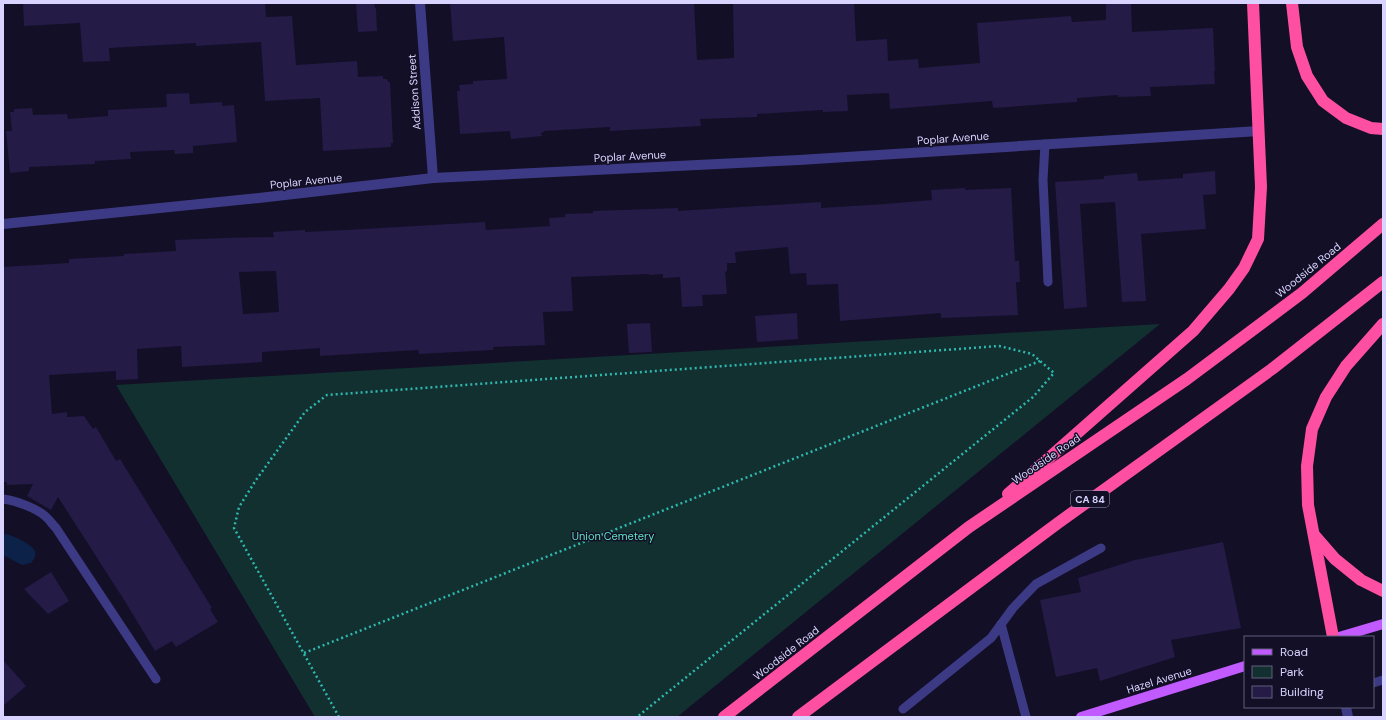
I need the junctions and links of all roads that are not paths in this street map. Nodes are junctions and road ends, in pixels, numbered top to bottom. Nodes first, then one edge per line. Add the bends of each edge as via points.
1 (420, 3) edge
2 (1253, 3) edge
3 (1292, 3) edge
4 (1383, 129) edge
5 (1259, 131) junction
6 (1045, 144) junction
7 (432, 178) junction
8 (3, 224) edge
9 (1383, 224) edge
10 (1048, 282) dead end
11 (1383, 282) edge
12 (1383, 324) edge
13 (3, 499) edge
14 (969, 528) junction
15 (1314, 535) junction
16 (1101, 548) dead end
17 (1383, 591) edge
18 (1001, 624) junction
19 (1383, 624) edge
20 (1333, 636) edge
21 (1342, 636) edge
22 (1244, 666) edge
23 (156, 679) dead end
24 (903, 709) dead end
25 (724, 717) edge
26 (798, 717) edge
27 (1026, 717) edge
28 (1081, 717) edge

1 - 7 street, Addison Street
2 - 5 highway
3 - 4 highway via 1297,48 1307,76 1323,101 1346,118 1371,128
5 - 6 street, Poplar Avenue
5 - 14 highway via 1261,187 1258,239 1244,268 1229,289 1193,330
6 - 7 street, Poplar Avenue via 799,160
6 - 10 lane via 1043,180
7 - 8 street, Poplar Avenue
9 - 14 highway, Woodside Road via 1302,293 1187,379
11 - 26 highway, CA 84 via 1272,369 1058,523
12 - 15 highway via 1346,366 1326,397 1312,429 1307,466 1308,505
13 - 23 lane via 44,515 56,528
14 - 25 highway, Woodside Road
15 - 17 highway via 1340,564 1361,580
15 - 20 highway
16 - 18 lane via 1036,584
18 - 24 lane via 991,638
18 - 27 lane
19 - 21 main road
22 - 28 main road, Hazel Avenue

